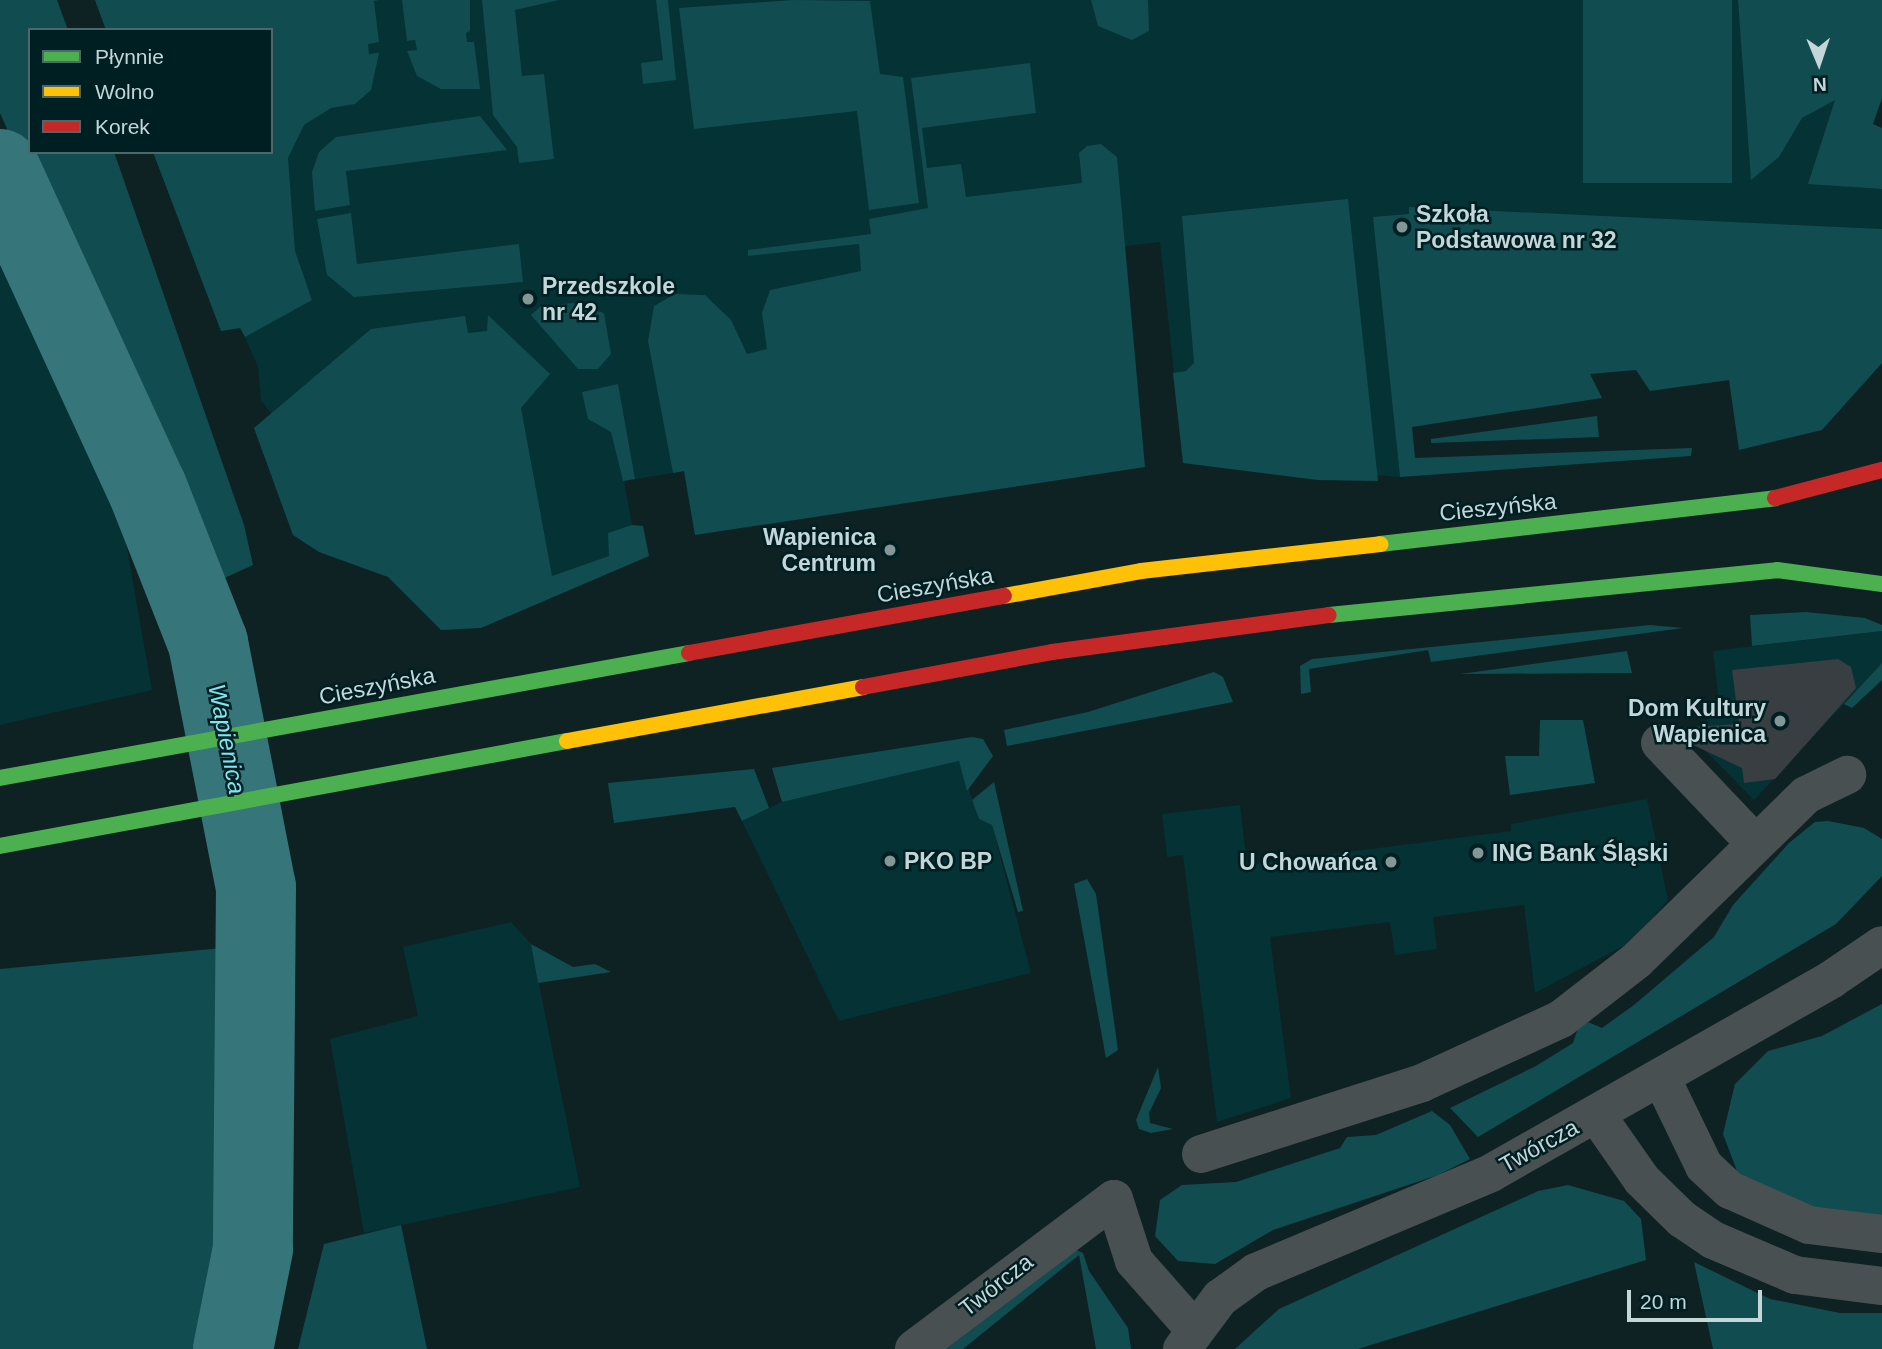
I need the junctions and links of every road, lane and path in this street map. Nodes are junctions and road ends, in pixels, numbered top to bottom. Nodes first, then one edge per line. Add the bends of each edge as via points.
1 (1882, 470) edge
2 (1882, 584) edge
3 (1660, 743) dead end
4 (1846, 775) dead end
5 (0, 778) edge
6 (1755, 843) junction
7 (0, 846) edge
8 (1882, 944) edge
9 (1661, 1077) junction
10 (1596, 1114) junction
11 (1201, 1154) dead end
12 (1882, 1234) edge
13 (1882, 1286) edge
14 (1188, 1339) edge
15 (914, 1349) edge

1 - 5 main road, Cieszyńska via 1778,498 1141,571
2 - 7 main road via 1829,573 1777,570 1254,623 1052,652
3 - 6 street
4 - 6 street via 1806,794
6 - 11 street via 1637,960 1561,1019 1422,1083
8 - 9 street, Twórcza via 1832,979
9 - 10 street, Twórcza
9 - 12 street via 1704,1166 1730,1190 1809,1225
10 - 13 street via 1642,1180 1682,1219 1713,1240 1795,1275
10 - 14 street, Twórcza via 1449,1195 1256,1272 1220,1298
14 - 15 street, Twórcza via 1134,1261 1114,1199

